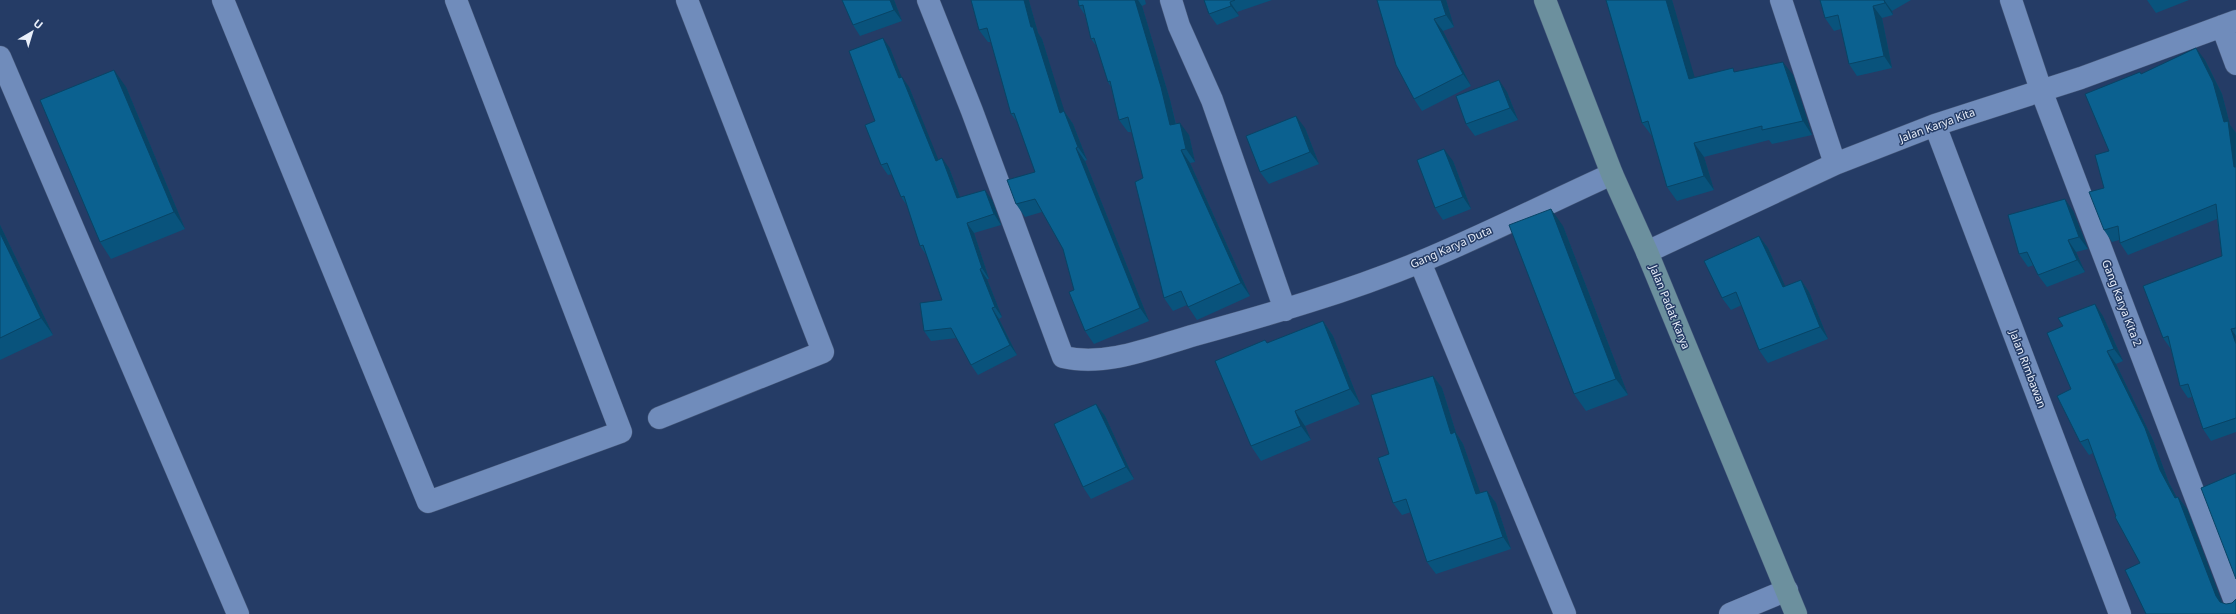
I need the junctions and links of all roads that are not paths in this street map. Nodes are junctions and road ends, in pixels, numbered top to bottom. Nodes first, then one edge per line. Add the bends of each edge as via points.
1 (223, 0) edge
2 (456, 0) edge
3 (687, 0) edge
4 (928, 0) edge
5 (1172, 0) edge
6 (1545, 0) edge
7 (1781, 0) edge
8 (2010, 0) edge
9 (2229, 23) edge
10 (0, 57) edge
11 (2236, 64) edge
12 (2041, 90) junction
13 (1935, 125) junction
14 (1834, 164) junction
15 (1612, 174) junction
16 (1647, 252) junction
17 (1420, 262) junction
18 (1285, 310) junction
19 (659, 418) dead end
20 (1787, 590) junction
21 (2236, 604) edge
22 (238, 614) edge
23 (1565, 614) edge
24 (1730, 614) edge
25 (1796, 614) edge
26 (2120, 614) edge

1 - 2 street via 428,502 621,432
3 - 19 street via 823,352
4 - 18 street, Gang Karya Duta via 1063,357 1079,360 1120,356
5 - 18 street via 1179,26 1212,100
6 - 15 street, Jalan Padat Karya
7 - 14 street
8 - 12 street, Gang Karya Kita 2
9 - 11 street
9 - 12 street, Jalan Karya Kita via 2081,78
10 - 22 street
12 - 13 street, Jalan Karya Kita
12 - 21 street, Gang Karya Kita 2
13 - 14 street, Jalan Karya Kita
13 - 26 street, Jalan Rimbawan
14 - 16 street, Jalan Karya Kita
15 - 16 street, Jalan Padat Karya
15 - 17 street, Gang Karya Duta
16 - 20 street, Jalan Padat Karya
17 - 18 street, Gang Karya Duta
17 - 23 street
20 - 24 street
20 - 25 street, Jalan Padat Karya

